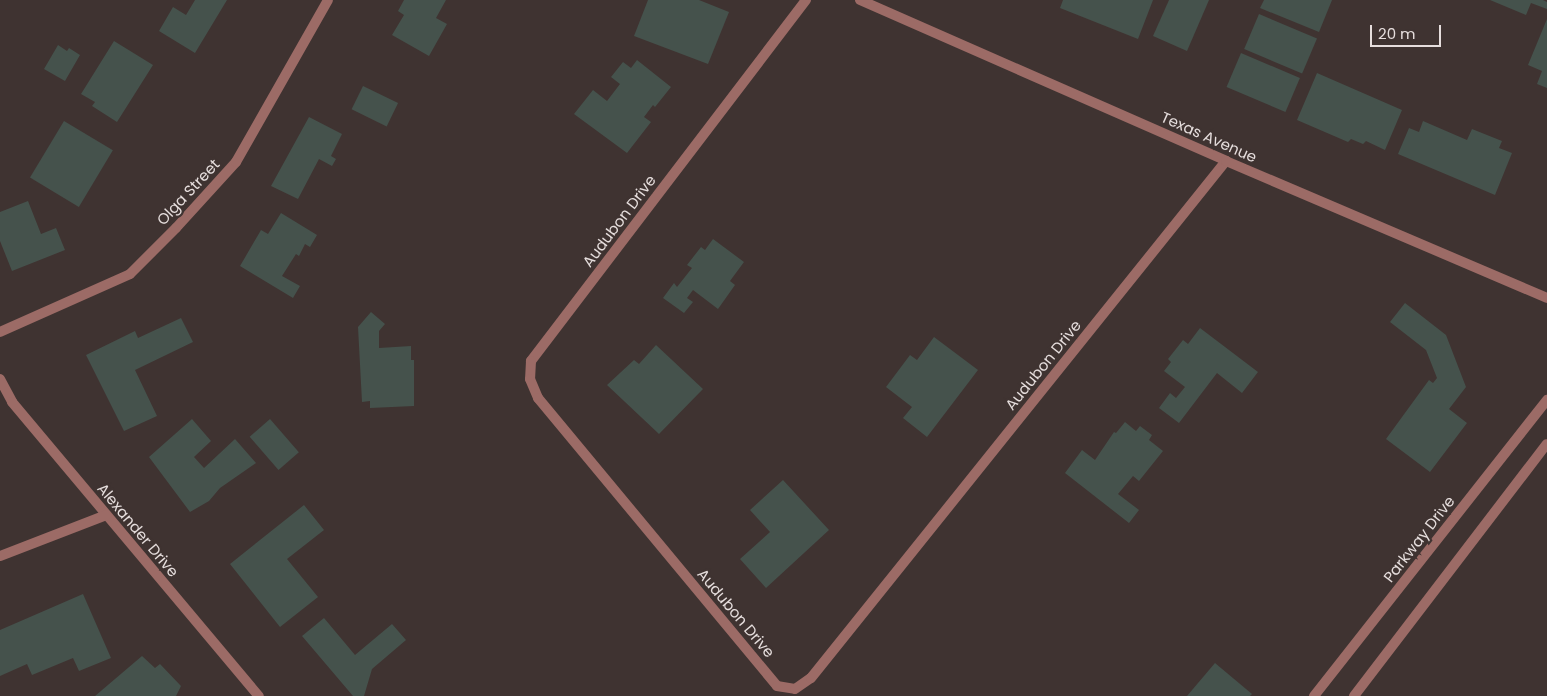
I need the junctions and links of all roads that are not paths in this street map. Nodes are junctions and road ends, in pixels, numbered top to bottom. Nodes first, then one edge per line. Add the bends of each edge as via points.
1 (328, 0) edge
2 (806, 0) edge
3 (860, 0) edge
4 (1226, 161) junction
5 (1547, 298) edge
6 (0, 332) edge
7 (0, 379) edge
8 (1547, 400) edge
9 (1547, 444) edge
10 (106, 515) junction
11 (0, 556) edge
12 (259, 696) edge
13 (1314, 696) edge
14 (1354, 696) edge

1 - 6 street, Olga Street via 236,162 176,228 130,274
2 - 4 street, Audubon Drive via 531,361 530,379 538,398 777,686 795,690 811,678
3 - 4 street, Texas Avenue
4 - 5 street, Texas Avenue
7 - 10 street, Alexander Drive via 12,402
8 - 13 street, Parkway Drive
9 - 14 street
10 - 11 street
10 - 12 street, Alexander Drive

